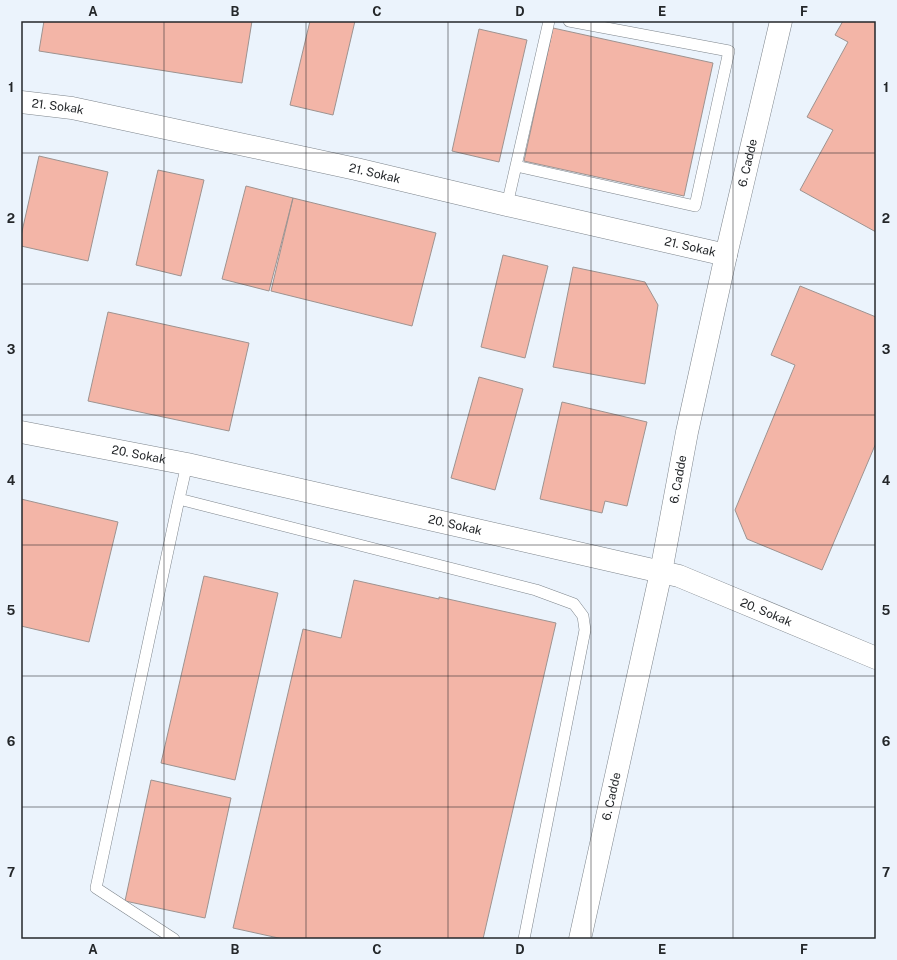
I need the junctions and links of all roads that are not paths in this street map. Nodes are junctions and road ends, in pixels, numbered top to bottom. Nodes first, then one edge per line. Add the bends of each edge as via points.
1 (549, 21) edge
2 (569, 21) edge
3 (782, 21) edge
4 (21, 102) edge
5 (516, 166) junction
6 (507, 205) junction
7 (726, 255) junction
8 (21, 432) edge
9 (187, 464) junction
10 (179, 499) junction
11 (661, 572) junction
12 (876, 658) edge
13 (174, 939) edge
14 (524, 939) edge
15 (580, 939) edge

1 - 5 lane
2 - 5 lane via 729,51 695,206
3 - 7 street, 6. Cadde
4 - 6 street, 21. Sokak via 80,110 356,169
5 - 6 lane
6 - 7 street, 21. Sokak
7 - 11 street, 6. Cadde via 687,432
8 - 9 street, 20. Sokak
9 - 10 lane
9 - 11 street, 20. Sokak
10 - 13 lane via 96,888
10 - 14 lane via 536,590 574,604 583,616 584,630
11 - 12 street, 20. Sokak via 679,576
11 - 15 street, 6. Cadde

